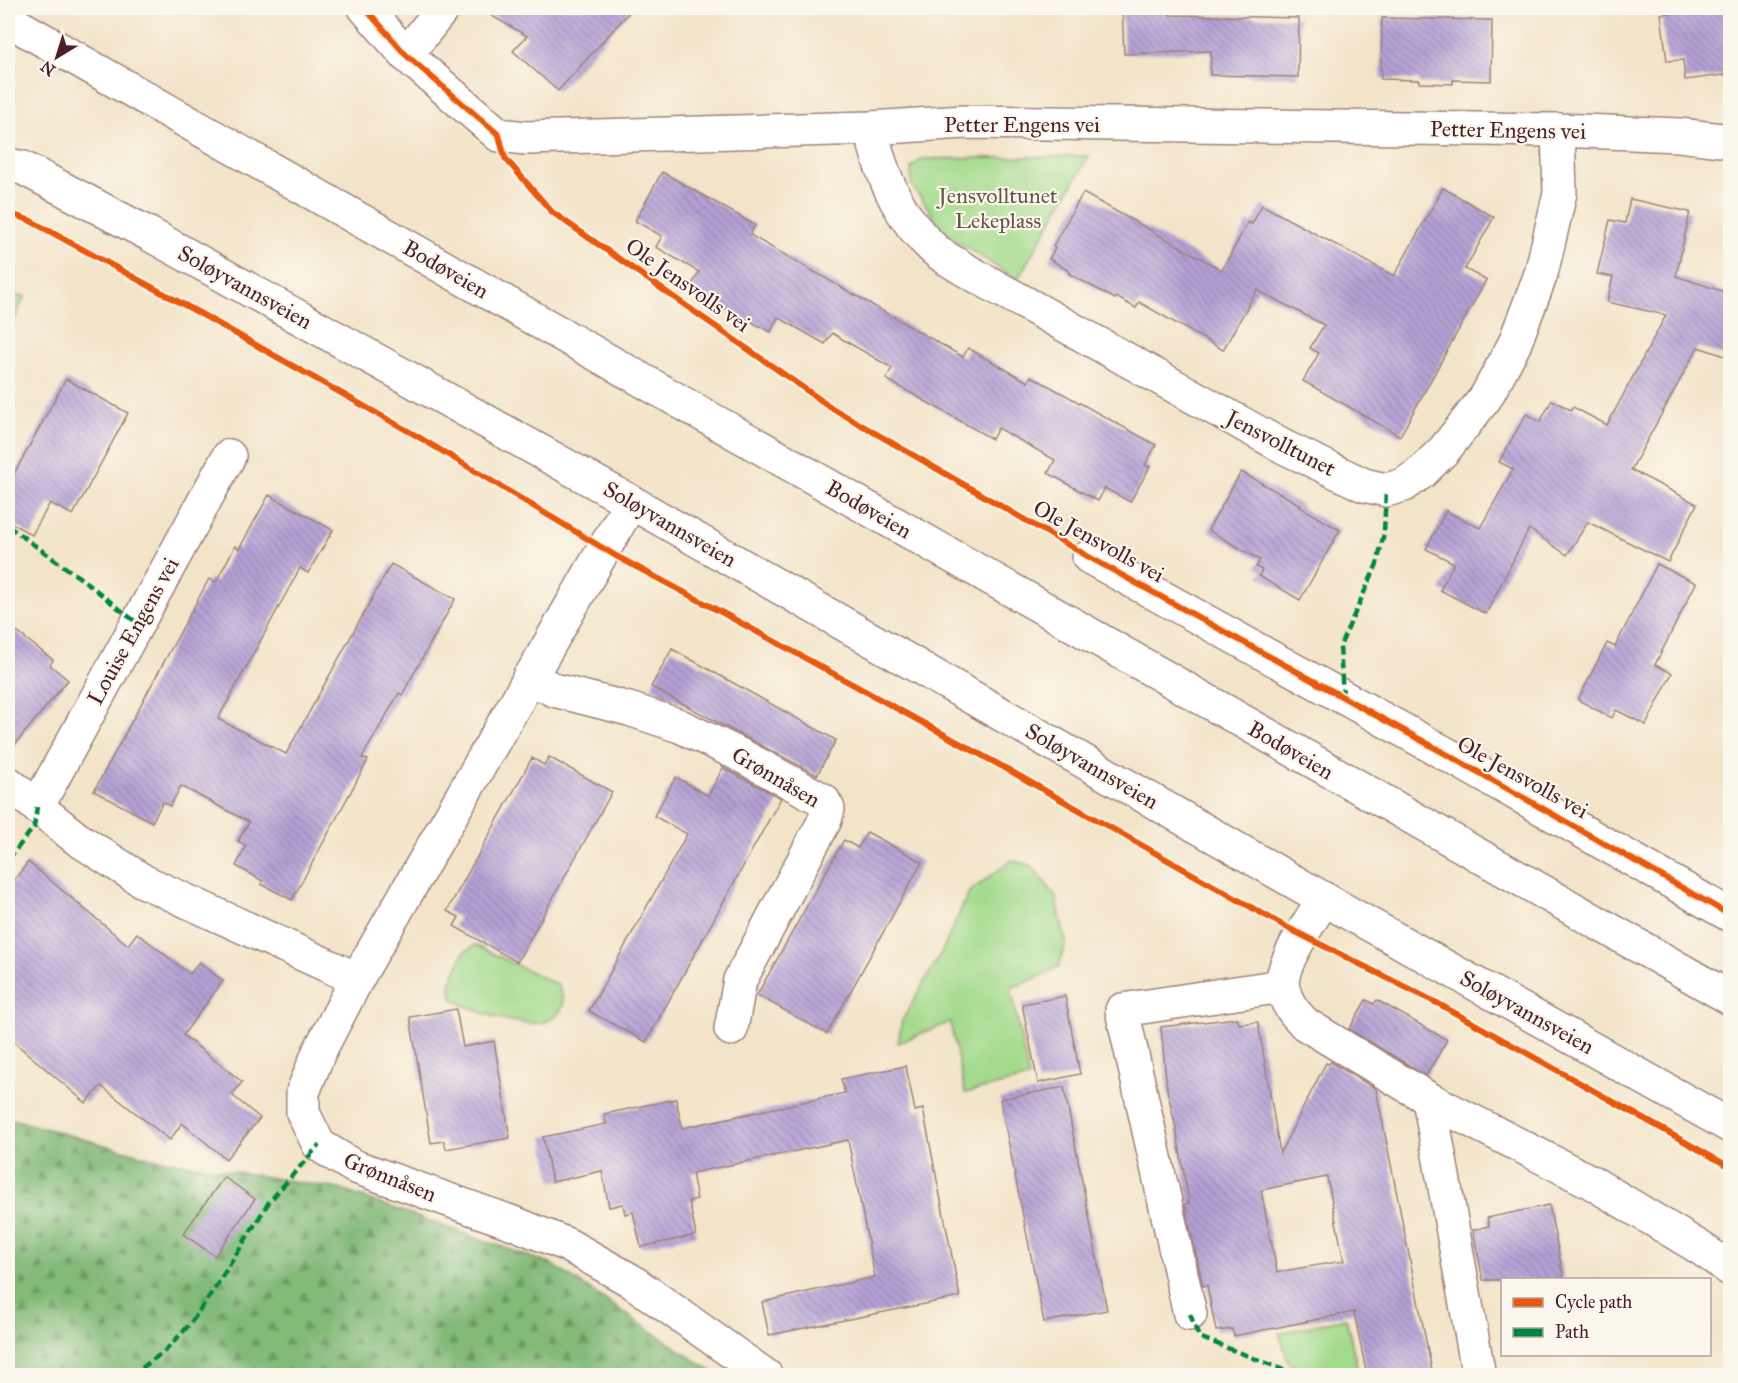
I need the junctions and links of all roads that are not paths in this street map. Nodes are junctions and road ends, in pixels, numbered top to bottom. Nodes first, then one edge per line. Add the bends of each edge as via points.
1 (365, 8) edge
2 (443, 8) edge
3 (8, 20) edge
4 (406, 55) junction
5 (871, 128) junction
6 (1558, 130) junction
7 (1731, 141) edge
8 (8, 165) edge
9 (229, 456) dead end
10 (632, 502) junction
11 (1089, 557) dead end
12 (529, 678) junction
13 (8, 783) edge
14 (37, 807) junction
15 (1324, 899) junction
16 (1731, 915) edge
17 (357, 979) junction
18 (1282, 986) junction
19 (1731, 998) edge
20 (731, 1029) dead end
21 (1429, 1099) junction
22 (1731, 1126) edge
23 (1731, 1269) edge
24 (1190, 1314) dead end
25 (766, 1376) edge
26 (1479, 1376) edge

1 - 4 street, Petter Engens vei
2 - 4 street
3 - 19 street, Bodøveien
4 - 5 street, Petter Engens vei via 499,135 509,137
5 - 6 street, Petter Engens vei via 976,122
5 - 6 street, Jensvolltunet via 877,156 899,207 936,250 1284,447 1364,485 1386,489 1404,485 1445,449 1486,397 1514,345 1541,274 1560,193
6 - 7 street, Petter Engens vei
8 - 10 street, Soløyvannsveien via 23,168 149,234
9 - 14 street, Louise Engens vei
10 - 12 street, Grønnåsen
10 - 15 street, Soløyvannsveien
11 - 16 street, Ole Jensvolls vei
12 - 17 street, Grønnåsen
12 - 20 street, Grønnåsen via 554,690 680,726 823,800 828,809 825,820 740,980
13 - 14 street
14 - 17 street via 76,838 143,881
15 - 18 street via 1288,962
15 - 22 street, Soløyvannsveien
17 - 25 street, Grønnåsen via 303,1092 303,1113 318,1145 353,1166 568,1245 630,1280
18 - 21 street via 1290,1008 1305,1024
18 - 24 street via 1122,1010
21 - 23 street via 1591,1182
21 - 26 street

